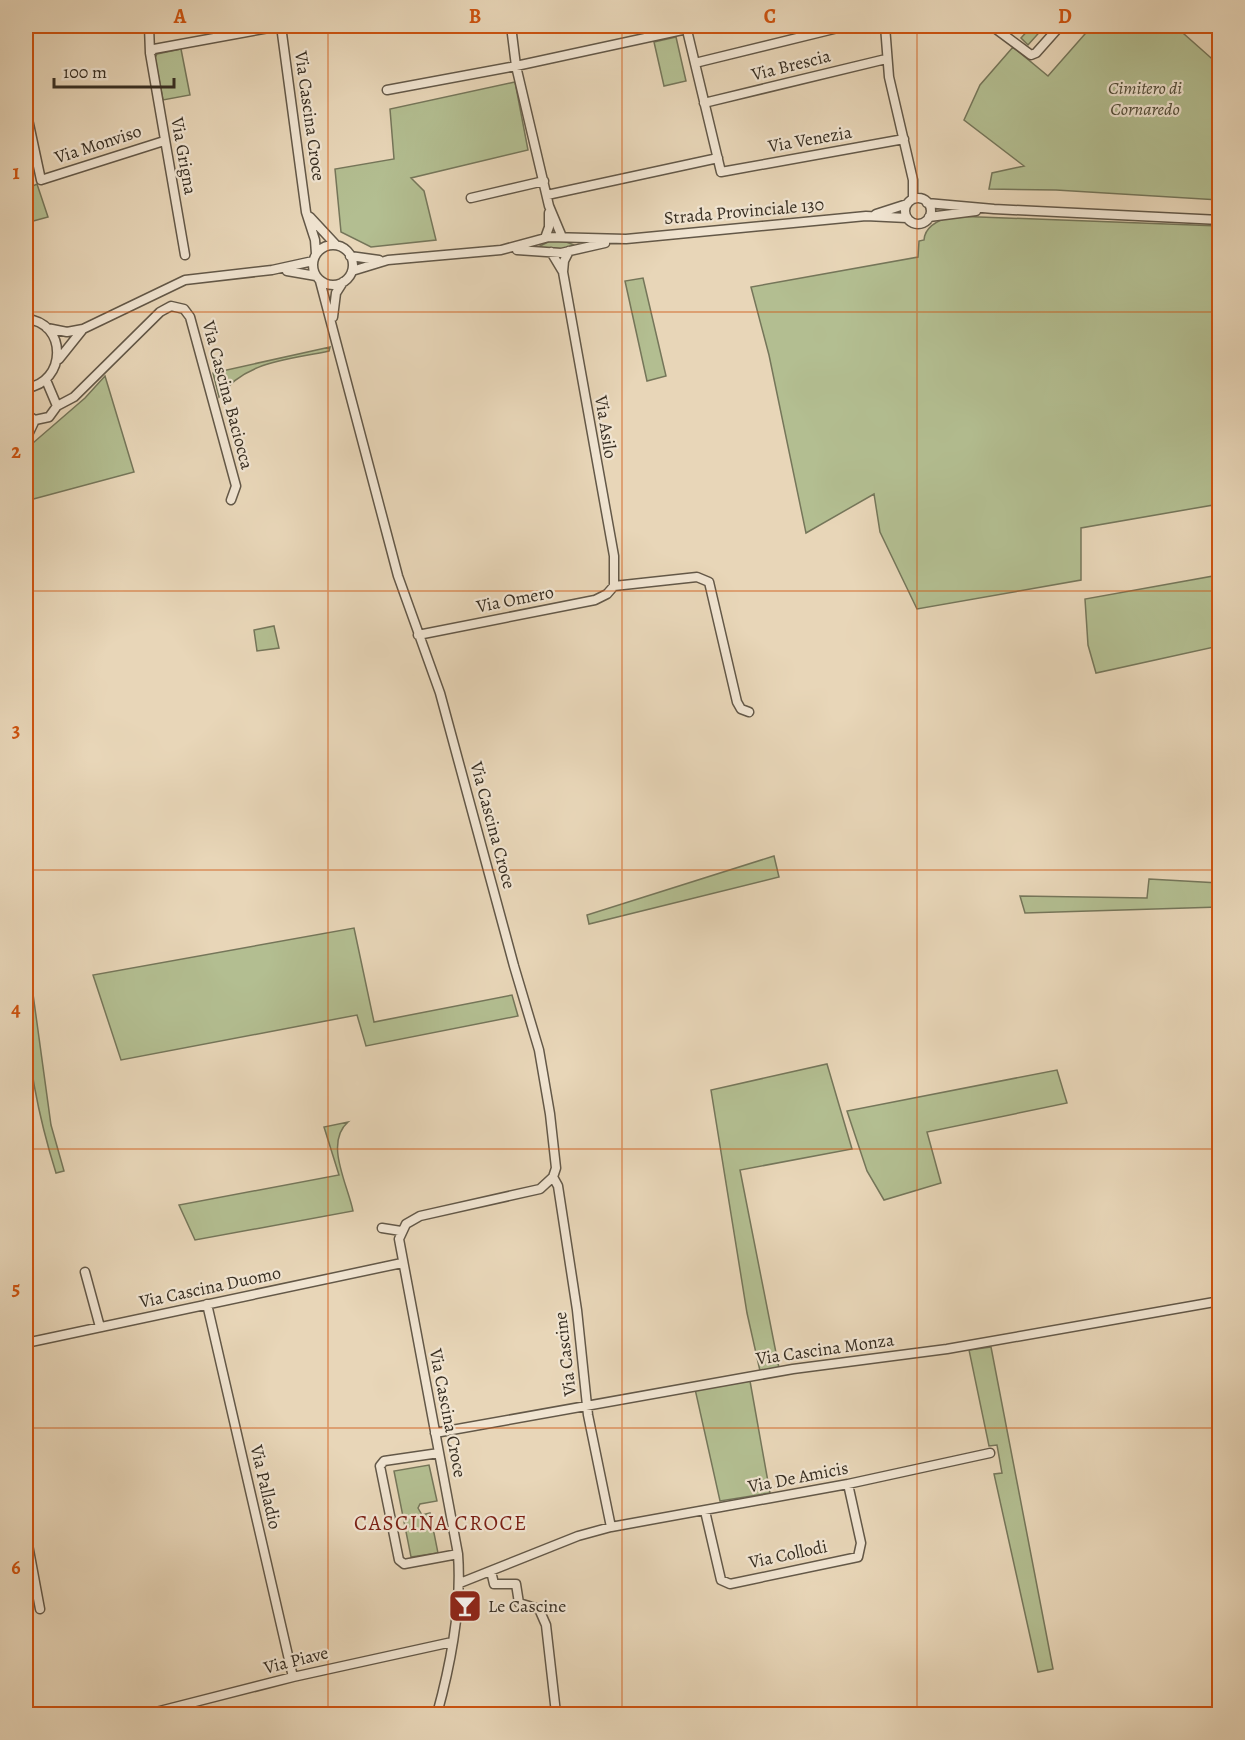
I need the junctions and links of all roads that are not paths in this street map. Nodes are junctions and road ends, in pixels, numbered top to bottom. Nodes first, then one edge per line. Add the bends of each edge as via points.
1 (149, 26) edge
2 (281, 26) edge
3 (295, 26) edge
4 (511, 26) edge
5 (846, 26) edge
6 (885, 26) edge
7 (992, 26) edge
8 (1060, 26) edge
9 (687, 27) edge
10 (150, 53) junction
11 (886, 59) junction
12 (694, 63) junction
13 (516, 66) junction
14 (387, 90) dead end
15 (704, 103) junction
16 (26, 110) edge
17 (904, 139) junction
18 (164, 141) junction
19 (718, 158) junction
20 (544, 181) junction
21 (547, 195) junction
22 (471, 198) dead end
23 (917, 201) junction
24 (549, 206) junction
25 (994, 209) junction
26 (306, 212) junction
27 (866, 216) junction
28 (929, 217) junction
29 (907, 218) junction
30 (1220, 220) edge
31 (562, 237) junction
32 (545, 238) junction
33 (626, 239) junction
34 (336, 245) junction
35 (501, 250) junction
36 (569, 251) junction
37 (551, 252) junction
38 (185, 255) dead end
39 (350, 256) junction
40 (314, 258) junction
41 (388, 260) junction
42 (272, 270) junction
43 (352, 271) junction
44 (564, 272) junction
45 (318, 278) junction
46 (343, 282) junction
47 (26, 319) edge
48 (333, 327) junction
49 (47, 328) junction
50 (83, 329) junction
51 (57, 362) junction
52 (46, 380) junction
53 (26, 388) edge
54 (56, 401) junction
55 (26, 407) edge
56 (35, 420) junction
57 (26, 439) edge
58 (231, 500) dead end
59 (614, 586) junction
60 (418, 635) junction
61 (749, 712) dead end
62 (553, 1177) junction
63 (382, 1228) dead end
64 (401, 1231) junction
65 (402, 1263) junction
66 (85, 1272) dead end
67 (1220, 1301) edge
68 (207, 1304) junction
69 (100, 1327) junction
70 (26, 1343) edge
71 (588, 1405) junction
72 (435, 1433) junction
73 (439, 1453) junction
74 (990, 1453) dead end
75 (848, 1484) junction
76 (705, 1511) junction
77 (611, 1527) junction
78 (26, 1534) edge
79 (458, 1554) junction
80 (490, 1571) junction
81 (460, 1583) junction
82 (40, 1610) dead end
83 (452, 1642) junction
84 (293, 1677) junction
85 (556, 1713) dead end
86 (148, 1714) edge
87 (437, 1714) edge

1 - 10 street, Via Grigna
2 - 3 street
2 - 10 street via 154,49
2 - 26 street, Via Cascina Croce
4 - 13 street
5 - 12 street
6 - 11 street
7 - 8 street via 1031,55
9 - 12 street
9 - 13 street
10 - 18 street, Via Grigna
11 - 15 street, Via Brescia
11 - 17 street
12 - 15 street
13 - 14 street
13 - 20 street
15 - 19 street
16 - 18 street, Via Monviso via 41,180
17 - 19 street, Via Venezia via 721,172
17 - 23 street
18 - 38 street, Via Grigna
19 - 21 street
20 - 21 street
20 - 22 street
21 - 24 street
23 - 25 street
23 - 27 street, Strada Provinciale 130
23 - 28 street via 930,210
23 - 29 street via 905,211
24 - 31 street
24 - 32 street
25 - 28 street
25 - 30 street
26 - 34 street
26 - 40 street, Via Cascina Croce via 315,240
27 - 29 street, Strada Provinciale 130
27 - 33 street, Strada Provinciale 130
28 - 29 street via 918,224
31 - 32 street, Strada Provinciale 130
31 - 33 street, Strada Provinciale 130
32 - 35 street, Strada Provinciale 130
33 - 36 street, Strada Provinciale 130
34 - 39 street
34 - 40 street via 324,247
35 - 37 street, Strada Provinciale 130
35 - 41 street, Strada Provinciale 130
36 - 37 street, Strada Provinciale 130
36 - 44 street, Via Asilo
37 - 44 street, Via Asilo
39 - 41 street, Strada Provinciale 130
39 - 43 street
40 - 42 street
40 - 45 street
41 - 43 street, Strada Provinciale 130
42 - 45 street via 302,272
42 - 50 street via 185,280
43 - 46 street
44 - 59 street, Via Asilo via 614,556
45 - 46 street via 332,285
45 - 48 street, Via Cascina Croce
46 - 48 street, Via Cascina Croce via 333,305
47 - 49 street
48 - 60 street, Via Cascina Croce via 398,576
49 - 50 street via 67,332
49 - 51 street via 57,344
50 - 51 street
51 - 52 street
52 - 53 street
52 - 54 street
54 - 56 street via 49,417
54 - 58 street, Via Cascina Baciocca via 69,399 160,312 171,306 184,309 190,318 236,486
55 - 56 street
56 - 57 street
59 - 60 street, Via Omero via 595,600
59 - 61 street via 697,577 709,582 737,702 741,710
60 - 62 street, Via Cascina Croce via 446,714 539,1050 554,1144
62 - 64 street via 540,1189 420,1216
62 - 71 street, Via Cascine via 558,1186 572,1277
63 - 64 street
64 - 65 street, Via Cascina Croce
65 - 68 street, Via Cascina Duomo
65 - 72 street, Via Cascina Croce
66 - 69 street
67 - 71 street, Via Cascina Monza via 947,1349 793,1369
68 - 69 street, Via Cascina Duomo
68 - 84 street, Via Palladio
69 - 70 street, Via Cascina Duomo
71 - 72 street, Via Cascina Monza
71 - 77 street, Via Cascine
72 - 73 street, Via Cascina Croce
73 - 79 street, Via Cascina Croce
73 - 79 street via 384,1461 380,1466 399,1560 404,1564
74 - 75 street, Via De Amicis
75 - 76 street, Via De Amicis
75 - 76 street, Via Collodi via 861,1543 858,1557 730,1584 722,1580
76 - 77 street, Via De Amicis
77 - 80 street, Via De Amicis
78 - 82 street
79 - 81 street, Via Cascina Croce
80 - 81 street, Via De Amicis
80 - 85 street via 494,1584 516,1584 519,1603 539,1609 546,1625
81 - 83 street, Via Cascina Croce
83 - 84 street, Via Piave
83 - 87 street, Via Cascina Croce
84 - 86 street, Via Piave

